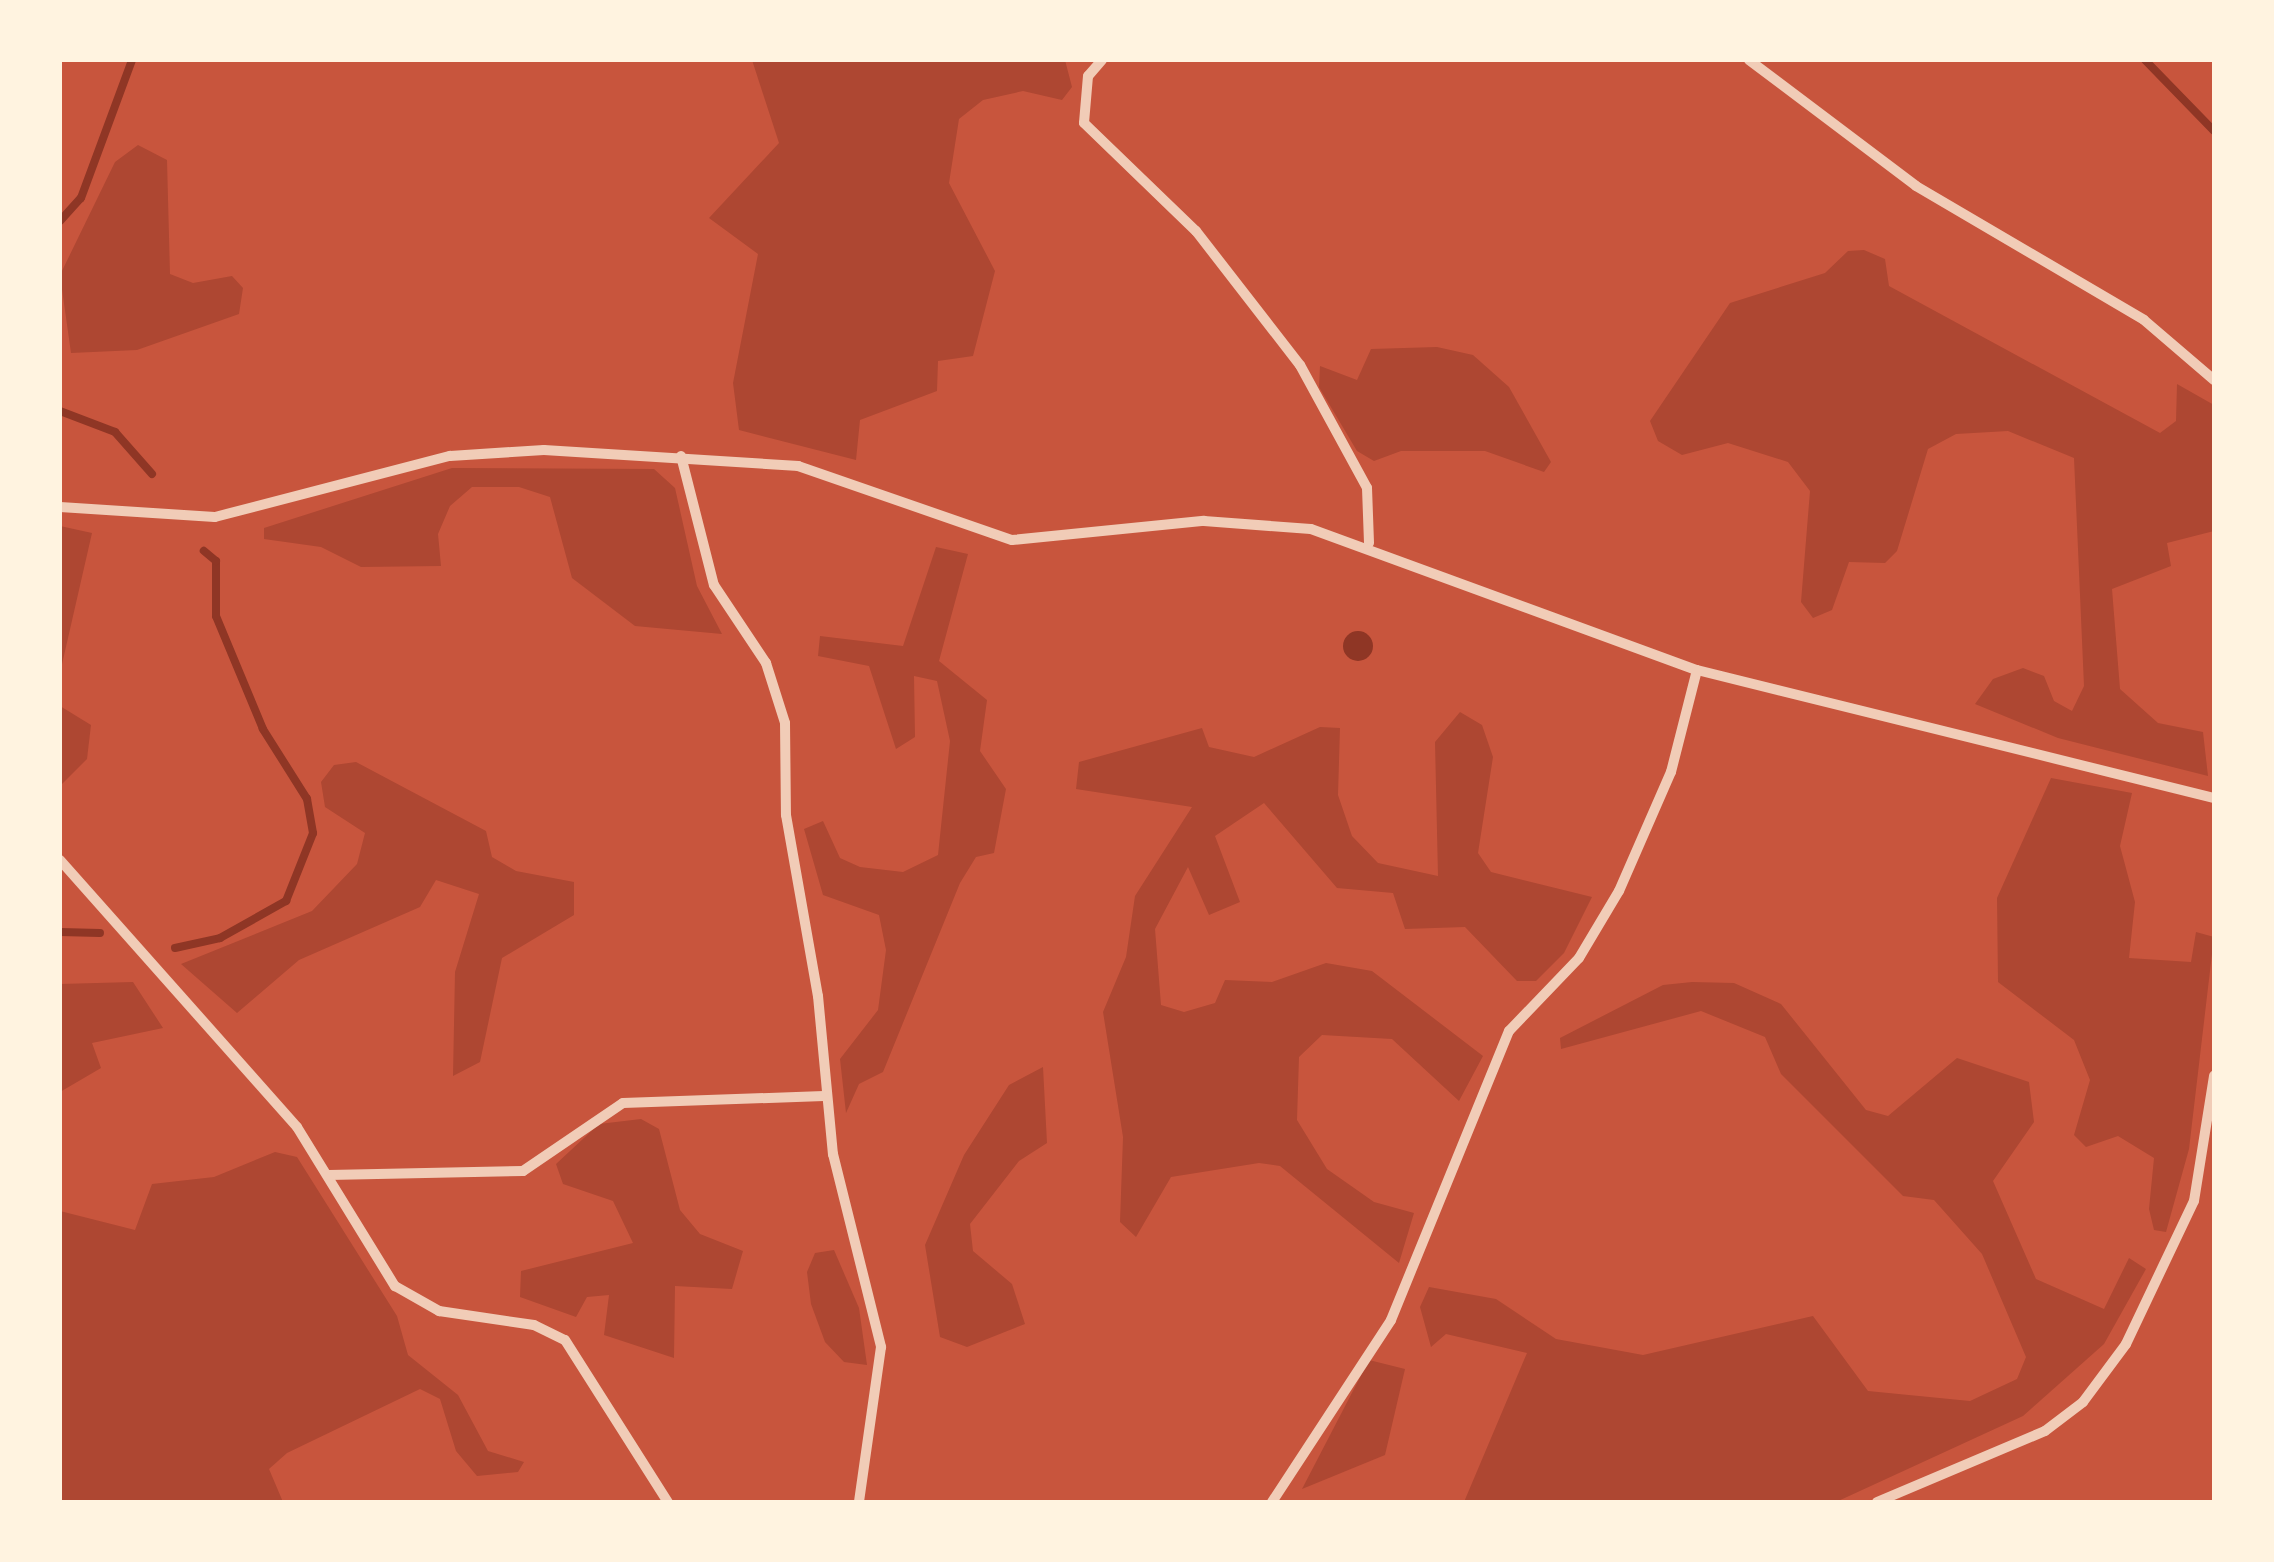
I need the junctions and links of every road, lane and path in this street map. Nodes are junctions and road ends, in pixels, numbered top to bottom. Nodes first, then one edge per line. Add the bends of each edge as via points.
1 (1102, 60) edge
2 (1749, 60) edge
3 (2214, 380) edge
4 (682, 456) junction
5 (60, 507) edge
6 (1368, 543) junction
7 (1697, 670) junction
8 (2214, 798) edge
9 (60, 860) edge
10 (2214, 1076) edge
11 (824, 1096) junction
12 (329, 1175) junction
13 (668, 1502) edge
14 (860, 1502) edge
15 (1272, 1502) edge
16 (1877, 1502) edge

1 - 6 street via 1088,76 1084,123 1196,231 1300,365 1367,488
2 - 3 street via 1916,186 2144,320
4 - 5 street via 450,456 215,516
4 - 6 street via 798,466 982,536 1222,522
4 - 11 street via 714,585 766,663 785,723 786,815 818,996
6 - 7 street
7 - 8 street
7 - 15 street via 1670,772 1619,891 1579,958 1509,1031 1391,1320
9 - 12 street via 270,1094
10 - 16 street via 2194,1201 2126,1344 2091,1391 2045,1431
11 - 12 street via 623,1102 523,1170
11 - 14 street via 881,1347
12 - 13 street via 394,1286 414,1302 534,1325 565,1340

